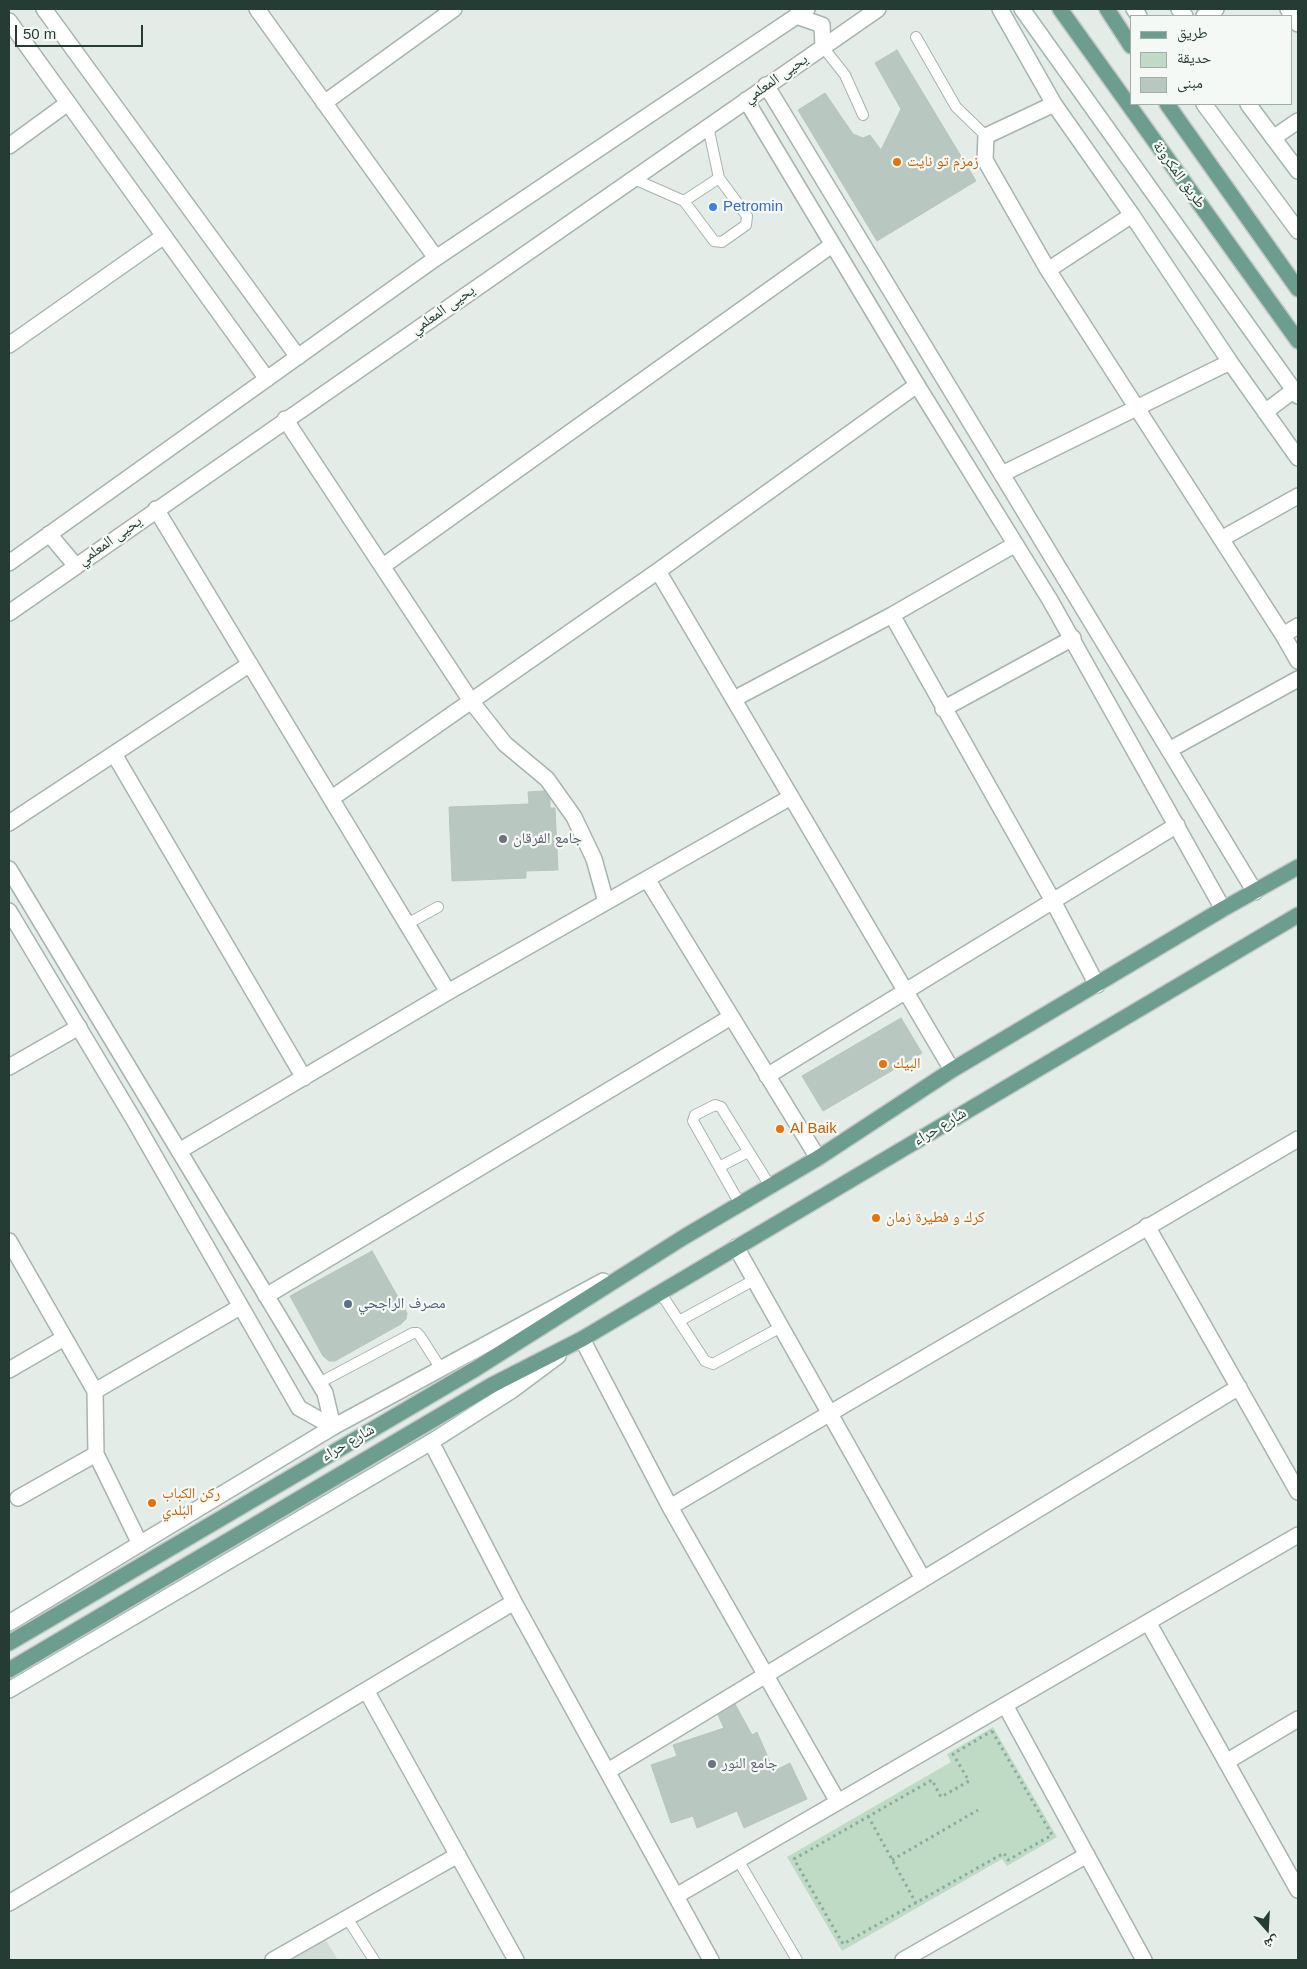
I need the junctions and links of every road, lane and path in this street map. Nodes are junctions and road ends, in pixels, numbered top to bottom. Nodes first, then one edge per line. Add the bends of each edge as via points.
1 (44, 9) edge
2 (257, 9) edge
3 (454, 9) edge
4 (878, 9) edge
5 (1000, 9) edge
6 (1022, 9) edge
7 (1060, 9) edge
8 (1107, 9) edge
9 (1288, 9) edge
10 (801, 13) edge
11 (9, 21) edge
12 (1298, 24) edge
13 (916, 37) dead end
14 (1130, 44) edge
15 (823, 47) junction
16 (766, 85) junction
17 (746, 100) junction
18 (68, 103) junction
19 (324, 103) junction
20 (1054, 104) junction
21 (1168, 105) edge
22 (1205, 105) edge
23 (1249, 105) edge
24 (863, 115) dead end
25 (1298, 121) edge
26 (708, 126) junction
27 (986, 136) junction
28 (1273, 138) junction
29 (9, 146) edge
30 (1298, 172) edge
31 (720, 178) junction
32 (634, 179) junction
33 (684, 202) junction
34 (1132, 215) junction
35 (1298, 231) edge
36 (164, 236) junction
37 (832, 245) junction
38 (436, 258) junction
39 (1048, 270) junction
40 (1298, 289) edge
41 (1298, 341) edge
42 (9, 345) edge
43 (298, 357) junction
44 (1230, 362) junction
45 (267, 379) junction
46 (917, 385) junction
47 (1296, 393) edge
48 (1137, 408) junction
49 (1265, 412) junction
50 (285, 419) junction
51 (1298, 458) edge
52 (1002, 474) junction
53 (1298, 496) edge
54 (156, 509) junction
55 (49, 534) junction
56 (1221, 539) junction
57 (1014, 545) junction
58 (9, 563) edge
59 (76, 566) junction
60 (383, 566) junction
61 (658, 571) junction
62 (1069, 585) junction
63 (1050, 600) junction
64 (9, 613) edge
65 (892, 615) junction
66 (1298, 626) edge
67 (1283, 635) junction
68 (1073, 638) junction
69 (1298, 661) edge
70 (250, 664) junction
71 (1298, 678) edge
72 (734, 699) junction
73 (471, 701) junction
74 (943, 709) junction
75 (1168, 750) junction
76 (114, 754) junction
77 (791, 797) junction
78 (332, 798) junction
79 (9, 823) edge
80 (1178, 825) junction
81 (1298, 868) edge
82 (9, 869) edge
83 (647, 879) junction
84 (1255, 892) junction
85 (1053, 901) junction
86 (606, 902) junction
87 (438, 907) dead end
88 (1224, 909) junction
89 (9, 911) edge
90 (1298, 915) edge
91 (407, 924) junction
92 (1097, 985) junction
93 (448, 992) junction
94 (906, 992) junction
95 (731, 1017) junction
96 (79, 1027) junction
97 (9, 1067) edge
98 (952, 1070) junction
99 (767, 1076) junction
100 (304, 1078) junction
101 (154, 1110) junction
102 (134, 1120) junction
103 (1298, 1139) edge
104 (179, 1151) junction
105 (748, 1152) junction
106 (818, 1158) junction
107 (719, 1167) junction
108 (770, 1186) junction
109 (740, 1204) junction
110 (1147, 1226) junction
111 (684, 1237) junction
112 (9, 1241) edge
113 (736, 1247) junction
114 (754, 1280) junction
115 (660, 1292) junction
116 (266, 1296) junction
117 (240, 1307) junction
118 (679, 1321) junction
119 (781, 1327) junction
120 (64, 1338) junction
121 (582, 1339) junction
122 (440, 1369) junction
123 (9, 1370) edge
124 (319, 1383) junction
125 (1239, 1388) junction
126 (95, 1391) junction
127 (830, 1413) junction
128 (334, 1427) junction
129 (431, 1442) junction
130 (96, 1454) junction
131 (1298, 1492) edge
132 (18, 1498) dead end
133 (670, 1507) junction
134 (1298, 1535) edge
135 (140, 1544) junction
136 (924, 1579) junction
137 (514, 1602) junction
138 (1148, 1622) junction
139 (9, 1623) edge
140 (9, 1643) edge
141 (9, 1670) edge
142 (766, 1675) junction
143 (9, 1690) edge
144 (366, 1690) junction
145 (1005, 1705) junction
146 (1298, 1719) edge
147 (1226, 1762) junction
148 (608, 1771) junction
149 (838, 1802) junction
150 (978, 1810) dead end
151 (868, 1816) junction
152 (458, 1855) junction
153 (1087, 1855) junction
154 (738, 1860) junction
155 (892, 1860) junction
156 (1298, 1890) edge
157 (676, 1896) junction
158 (9, 1903) edge
159 (916, 1903) junction
160 (347, 1918) junction
161 (273, 1960) edge
162 (374, 1960) edge
163 (516, 1960) edge
164 (711, 1960) edge
165 (797, 1960) edge
166 (903, 1960) edge
167 (1144, 1960) edge

1 - 43 street
2 - 19 street
3 - 19 street
4 - 15 street, يحيى المعلمي
5 - 20 street
6 - 47 street
7 - 41 main road, طريق المكرونة
8 - 14 main road
9 - 12 street
10 - 15 street via 822,25
10 - 38 street
11 - 18 street
13 - 27 lane via 956,107
15 - 16 street, يحيى المعلمي
15 - 24 lane via 845,75
16 - 17 street, يحيى المعلمي
16 - 52 street
17 - 26 street, يحيى المعلمي
17 - 37 street
18 - 29 street
18 - 36 street
19 - 38 street
20 - 27 street
20 - 34 street
21 - 40 main road, طريق المكرونة
22 - 35 street
23 - 28 street
25 - 28 street
26 - 31 lane
26 - 32 street, يحيى المعلمي
27 - 39 street via 985,160
28 - 30 street
31 - 33 lane
31 - 33 lane via 747,216 746,225 722,242 714,241
32 - 33 lane
32 - 50 street, يحيى المعلمي
34 - 39 street
34 - 44 street
36 - 42 street
36 - 45 street
37 - 46 street
37 - 60 street
38 - 43 street
39 - 48 street
43 - 45 street
44 - 48 street
44 - 49 street
45 - 55 street
46 - 57 street
46 - 61 street
47 - 49 street
48 - 52 street
48 - 56 street
49 - 51 street
50 - 54 street, يحيى المعلمي
50 - 60 street
52 - 62 street
53 - 56 street
54 - 59 street, يحيى المعلمي
54 - 70 street
55 - 58 street
55 - 59 street
56 - 67 street
57 - 63 street
57 - 65 street
59 - 64 street, يحيى المعلمي
60 - 73 street
61 - 72 street
61 - 73 street
62 - 63 street
62 - 75 street
63 - 68 street
65 - 72 street
65 - 74 street
66 - 67 street
67 - 69 street
68 - 74 street
68 - 80 street
70 - 76 street
70 - 78 street
71 - 75 street
72 - 77 street
73 - 78 street
73 - 86 street via 505,744 547,779 574,818 594,859
74 - 85 street
75 - 84 street
76 - 79 street
76 - 100 street
77 - 83 street
77 - 94 street
78 - 91 street
80 - 85 street
80 - 88 street
81 - 84 main road, شارع حراء
82 - 101 street
83 - 86 street
83 - 95 street
84 - 88 main road, شارع حراء
85 - 92 street
85 - 94 street
86 - 93 street
87 - 91 lane
88 - 92 main road, شارع حراء
89 - 96 street
90 - 113 main road, شارع حراء
91 - 93 street
92 - 98 main road, شارع حراء
93 - 100 street
94 - 98 street
94 - 99 street
95 - 99 street
95 - 116 street
96 - 97 street
96 - 102 street
98 - 106 main road, شارع حراء
99 - 106 street
100 - 104 street
101 - 102 street
101 - 104 street
102 - 117 street
103 - 110 street
104 - 116 street
105 - 107 lane
105 - 107 lane via 721,1108 715,1105 695,1115 692,1120
105 - 108 lane
106 - 108 main road, شارع حراء
107 - 109 lane
108 - 109 main road, شارع حراء
109 - 111 main road, شارع حراء
110 - 125 street
110 - 127 street
111 - 122 street, شارع حراء
111 - 140 main road, شارع حراء via 477,1368
112 - 120 street
113 - 114 street
113 - 115 main road, شارع حراء
114 - 118 lane
114 - 119 street
115 - 118 lane
115 - 121 main road, شارع حراء
116 - 124 street
117 - 126 street
117 - 128 street via 299,1408
118 - 119 lane via 705,1361 713,1364
119 - 127 street
120 - 123 street
120 - 126 street
121 - 129 street, شارع حراء
121 - 133 street
121 - 141 main road, شارع حراء via 492,1385
122 - 124 lane via 420,1336 412,1333
122 - 128 street, شارع حراء
124 - 128 street
125 - 131 street
125 - 136 street
126 - 130 street
127 - 133 street
127 - 136 street
128 - 135 street, شارع حراء
129 - 137 street
129 - 143 street, شارع حراء
130 - 132 street
130 - 135 street
133 - 142 street
134 - 138 street
135 - 139 street, شارع حراء
136 - 142 street
137 - 144 street
137 - 148 street
138 - 145 street
138 - 147 street
142 - 148 street
142 - 149 street
144 - 152 street
144 - 158 street
145 - 149 street
145 - 153 street
146 - 147 street
147 - 156 street
148 - 157 street
149 - 154 street
150 - 155 path
151 - 155 path
151 - 159 path via 794,1858 843,1944
151 - 159 path via 932,1780 942,1797 969,1781 953,1754 992,1731 1052,1835 1008,1860 1004,1853
152 - 160 street
152 - 163 street
153 - 166 street
153 - 167 street
154 - 157 street
154 - 165 lane
155 - 159 path
157 - 164 street
160 - 161 street
160 - 162 lane

